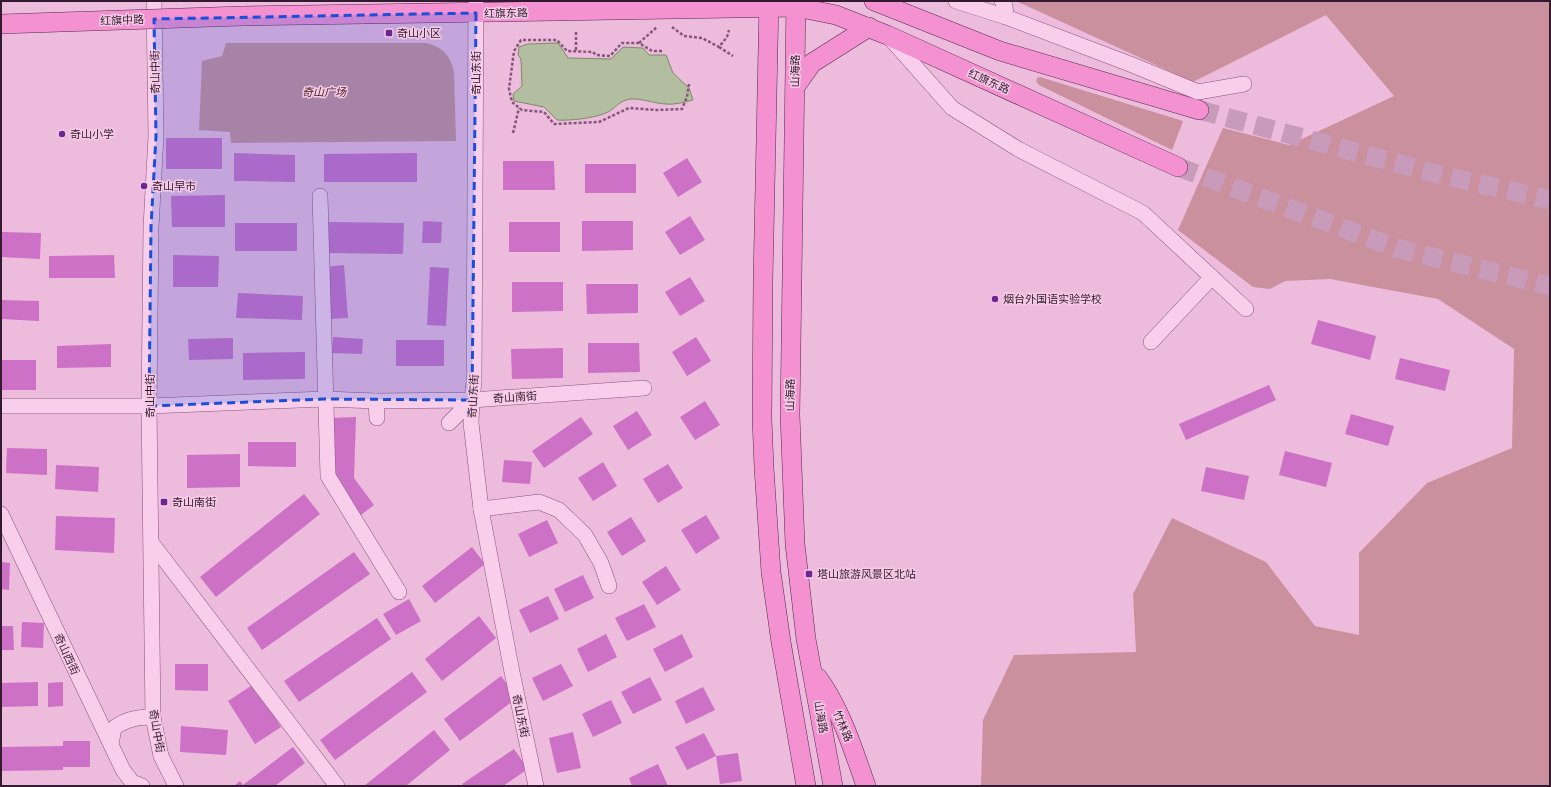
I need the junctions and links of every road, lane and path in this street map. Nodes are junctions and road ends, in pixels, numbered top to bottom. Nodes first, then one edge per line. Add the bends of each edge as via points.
1 (154, 1) edge
2 (874, 1) edge
3 (956, 1) edge
4 (1002, 1) edge
5 (769, 4) edge
6 (796, 4) edge
7 (476, 7) edge
8 (242, 16) joint
9 (1006, 17) junction
10 (1, 24) edge
11 (657, 27) dead end
12 (672, 27) dead end
13 (869, 27) junction
14 (576, 30) dead end
15 (729, 30) dead end
16 (887, 35) junction
17 (639, 43) junction
18 (719, 48) junction
19 (576, 50) junction
20 (662, 51) dead end
21 (732, 56) dead end
22 (689, 84) dead end
23 (1244, 84) dead end
24 (795, 88) junction
25 (519, 108) junction
26 (1199, 110) tunnel mouth
27 (513, 133) dead end
28 (1178, 167) tunnel mouth
29 (320, 196) dead end
30 (1212, 277) junction
31 (1246, 309) dead end
32 (1151, 342) dead end
33 (644, 388) dead end
34 (325, 399) junction
35 (472, 400) junction
36 (376, 401) junction
37 (1, 406) edge
38 (149, 406) junction
39 (377, 418) dead end
40 (449, 423) dead end
41 (481, 509) junction
42 (1, 514) edge
43 (151, 542) junction
44 (609, 586) dead end
45 (399, 592) dead end
46 (812, 670) junction
47 (153, 717) junction
48 (110, 744) junction
49 (142, 786) edge
50 (176, 786) edge
51 (337, 786) edge
52 (536, 786) edge
53 (806, 786) edge
54 (833, 786) edge
55 (866, 786) edge

1 - 38 street, 奇山中街 via 156,136 151,227
2 - 26 main road via 1000,51
3 - 9 street
4 - 9 street
5 - 6 main road
5 - 7 main road, 红旗东路
5 - 53 main road via 763,280 764,468 771,572
6 - 13 main road, 红旗东路
6 - 24 main road, 山海路
7 - 8 main road, 红旗东路
7 - 35 street, 奇山东街
8 - 10 main road, 红旗中路, bridge
9 - 23 street via 1198,92
11 - 17 path
12 - 18 path via 684,36 702,38
13 - 16 main road, 红旗东路
13 - 24 main road via 812,63
14 - 19 path
15 - 18 path
16 - 28 main road, 红旗东路
16 - 30 street via 952,108 1018,149 1143,213
17 - 19 path via 622,44 610,56 596,56 593,52
17 - 20 path via 652,52
18 - 21 path
19 - 25 path via 568,51 557,40 521,40 514,51 509,88 512,102
22 - 25 path via 682,109 629,108 599,122 554,124 544,112
24 - 46 main road, 山海路 via 790,415 797,565
25 - 27 path
29 - 34 street
30 - 31 street
30 - 32 street
33 - 35 street, 奇山南街
34 - 36 street, 奇山南街
34 - 38 street, 奇山南街
34 - 45 street via 328,476
35 - 36 street, 奇山南街
35 - 40 street
35 - 41 street, 奇山东街 via 471,423
36 - 39 street
37 - 38 street, 奇山南街
38 - 43 street, 奇山中街
41 - 44 street via 539,502 559,510 585,536
41 - 52 street, 奇山东街
42 - 48 street, 奇山西街
43 - 47 street, 奇山中街
43 - 51 street
46 - 54 main road, 山海路
46 - 55 main road, 竹林路 via 827,690 850,738
47 - 48 street via 138,717 122,722 114,728
47 - 50 street, 奇山中街 via 161,756
48 - 49 street, 奇山西街 via 132,782

